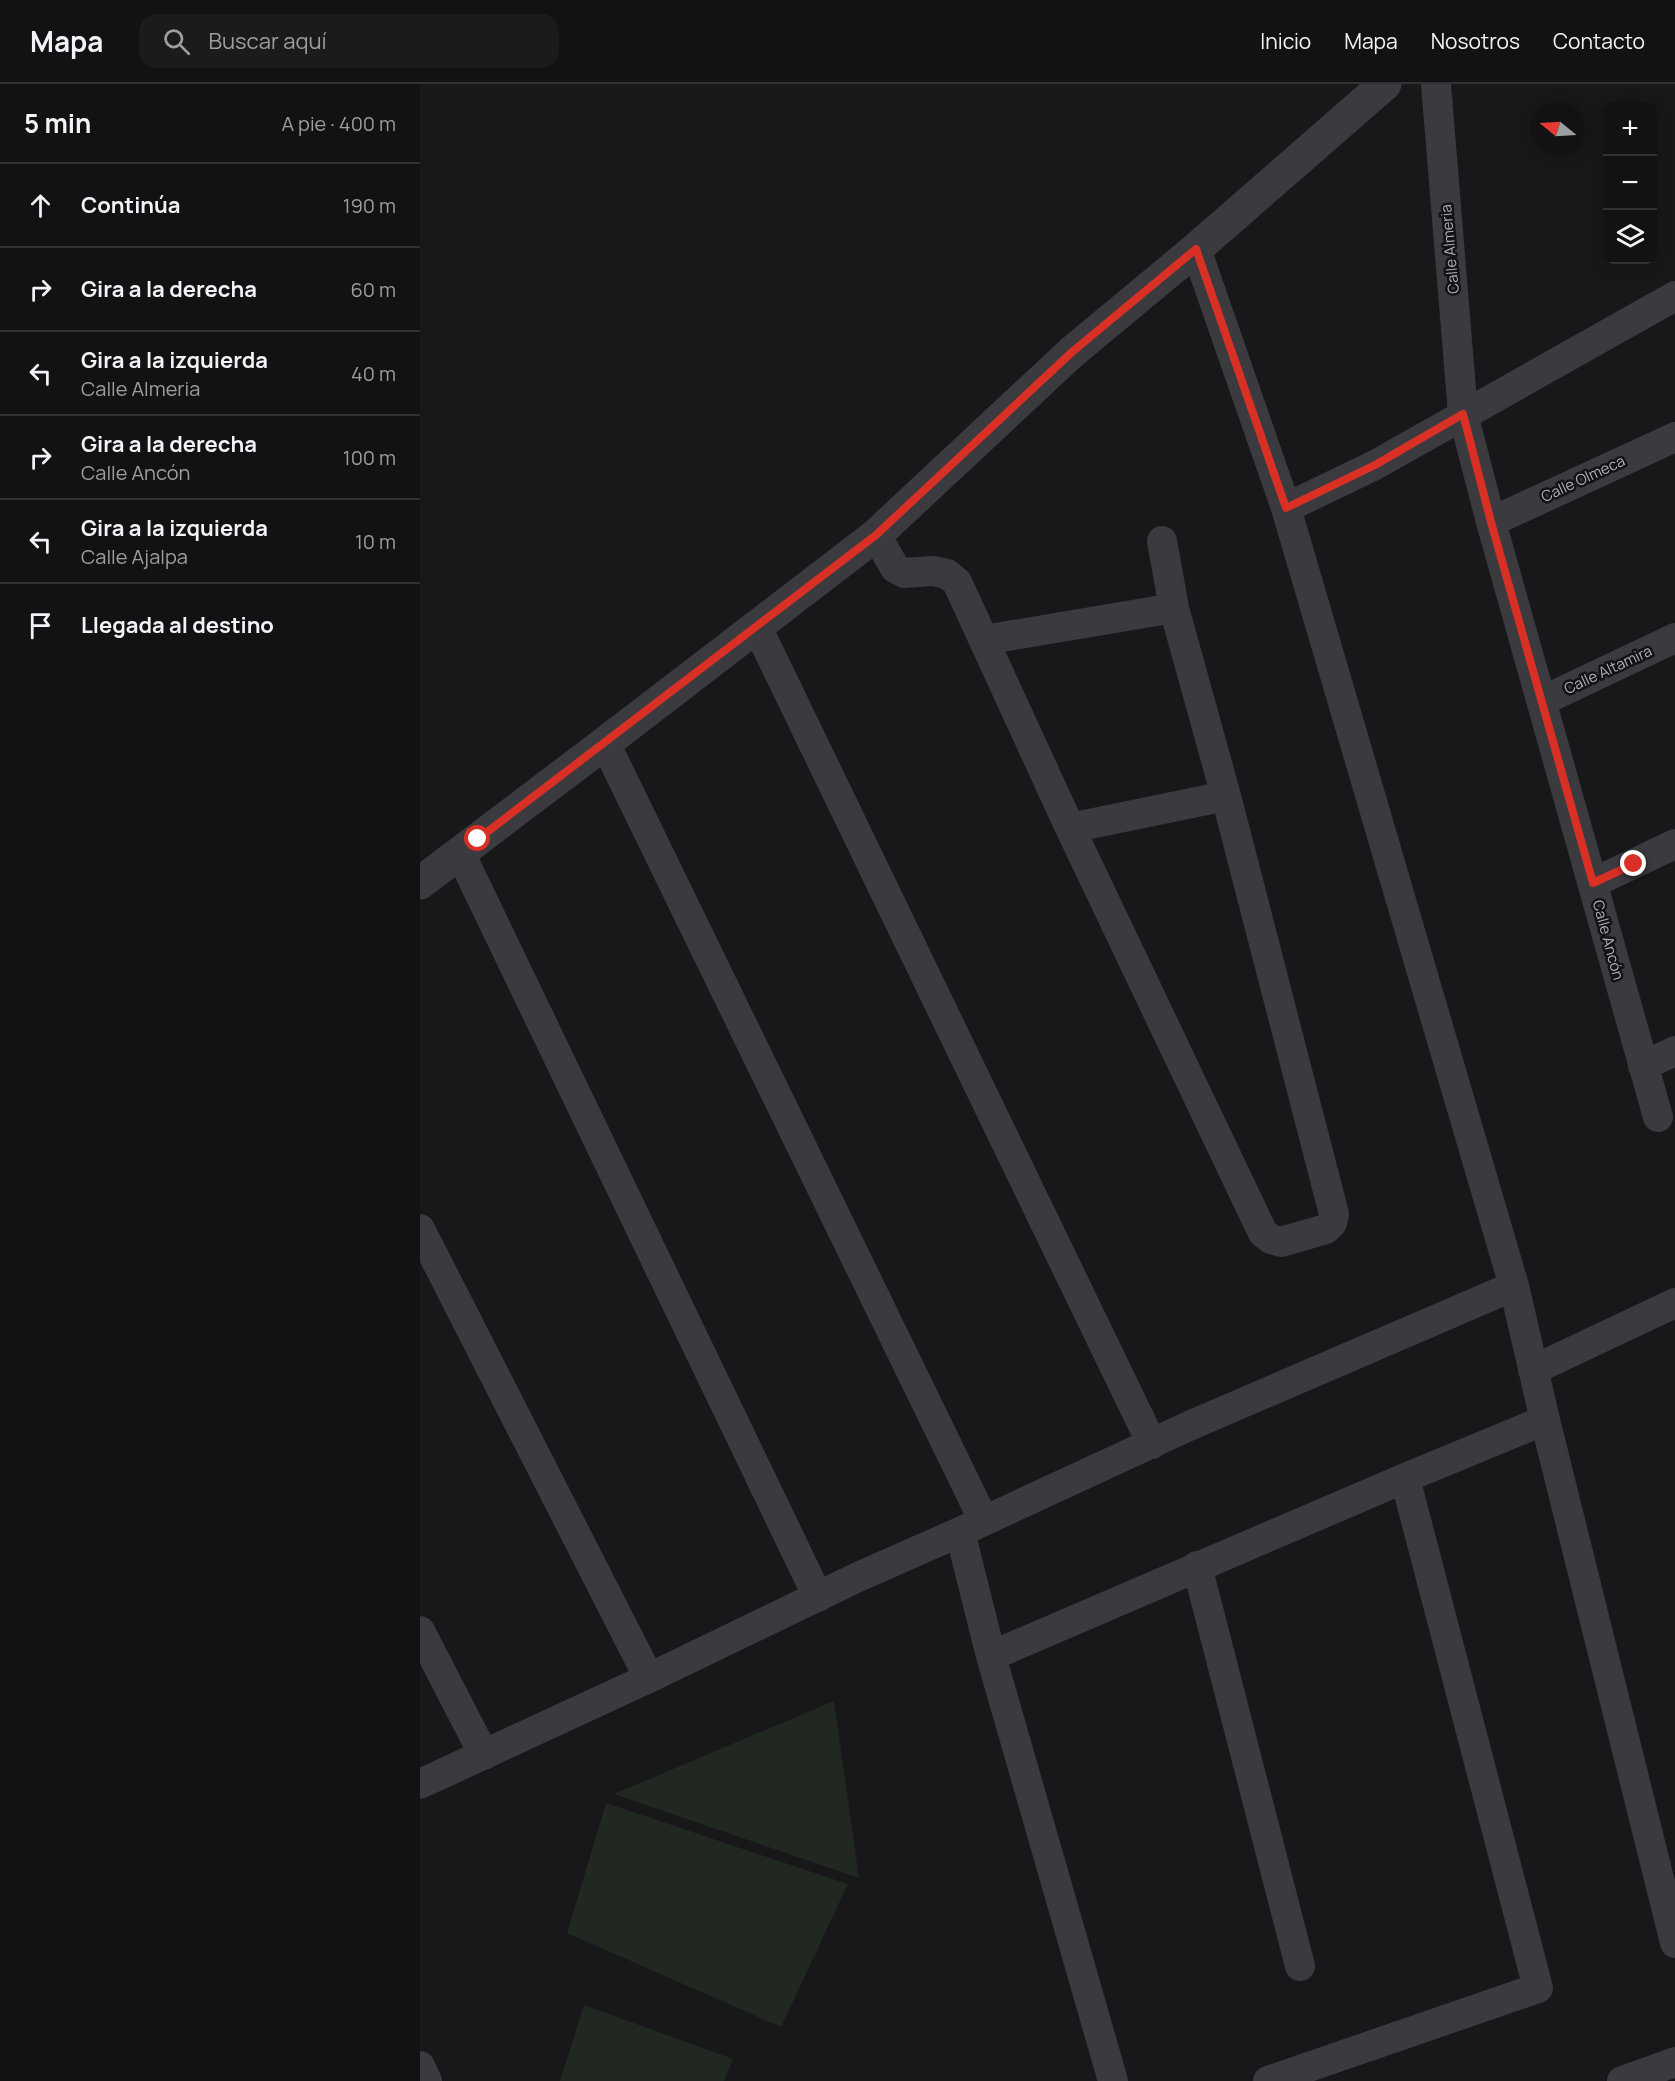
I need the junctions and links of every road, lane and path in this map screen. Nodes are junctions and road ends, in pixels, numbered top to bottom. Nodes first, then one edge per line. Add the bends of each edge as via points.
1 (1385, 84) edge
2 (1436, 84) edge
3 (1196, 249) junction
4 (1675, 296) edge
5 (1463, 414) junction
6 (1675, 437) edge
7 (1286, 508) junction
8 (1491, 522) junction
9 (876, 535) junction
10 (1162, 541) dead end
11 (1174, 608) junction
12 (757, 627) junction
13 (1675, 638) edge
14 (984, 640) junction
15 (1542, 701) junction
16 (605, 743) junction
17 (1226, 796) junction
18 (1070, 828) junction
19 (1675, 844) edge
20 (460, 853) junction
21 (420, 883) edge
22 (1593, 883) junction
23 (1675, 1051) edge
24 (1643, 1066) junction
25 (1658, 1118) dead end
26 (420, 1229) edge
27 (1514, 1286) junction
28 (1675, 1303) edge
29 (1533, 1370) junction
30 (1545, 1420) junction
31 (1152, 1444) junction
32 (1405, 1478) junction
33 (972, 1527) junction
34 (1197, 1566) junction
35 (818, 1597) junction
36 (420, 1631) edge
37 (990, 1656) junction
38 (649, 1678) junction
39 (484, 1755) junction
40 (420, 1784) edge
41 (1675, 1943) edge
42 (1300, 1966) dead end
43 (1675, 2062) edge
44 (420, 2066) edge
45 (427, 2081) edge
46 (1113, 2081) edge
47 (1268, 2081) edge
48 (1622, 2081) edge

1 - 3 street
2 - 5 street, Calle Almeria
3 - 7 street
3 - 9 street via 1072,352
4 - 5 street
5 - 7 street via 1375,465
5 - 8 street, Calle Ancón
6 - 8 street, Calle Olmeca
7 - 27 street
8 - 15 street, Calle Ancón
9 - 12 street
9 - 14 street via 895,568 904,573 947,574 957,582
10 - 11 street
11 - 14 street
11 - 17 street
12 - 16 street
12 - 31 street
13 - 15 street, Calle Altamira
14 - 18 street
15 - 22 street, Calle Ancón
16 - 20 street
16 - 33 street
17 - 18 street
17 - 18 street via 1334,1214 1326,1229 1281,1242 1263,1233
19 - 22 street
20 - 21 street
20 - 35 street
22 - 24 street, Calle Ancón
23 - 24 street
24 - 25 street, Calle Ancón
26 - 38 street
27 - 29 street
27 - 31 street
28 - 29 street
29 - 30 street
30 - 32 street
30 - 41 street
31 - 33 street
32 - 34 street
32 - 47 street via 1538,1988
33 - 35 street
33 - 37 street
34 - 37 street
34 - 42 street
35 - 38 street
36 - 39 street
37 - 46 street
38 - 39 street
39 - 40 street
43 - 48 street
44 - 45 street

